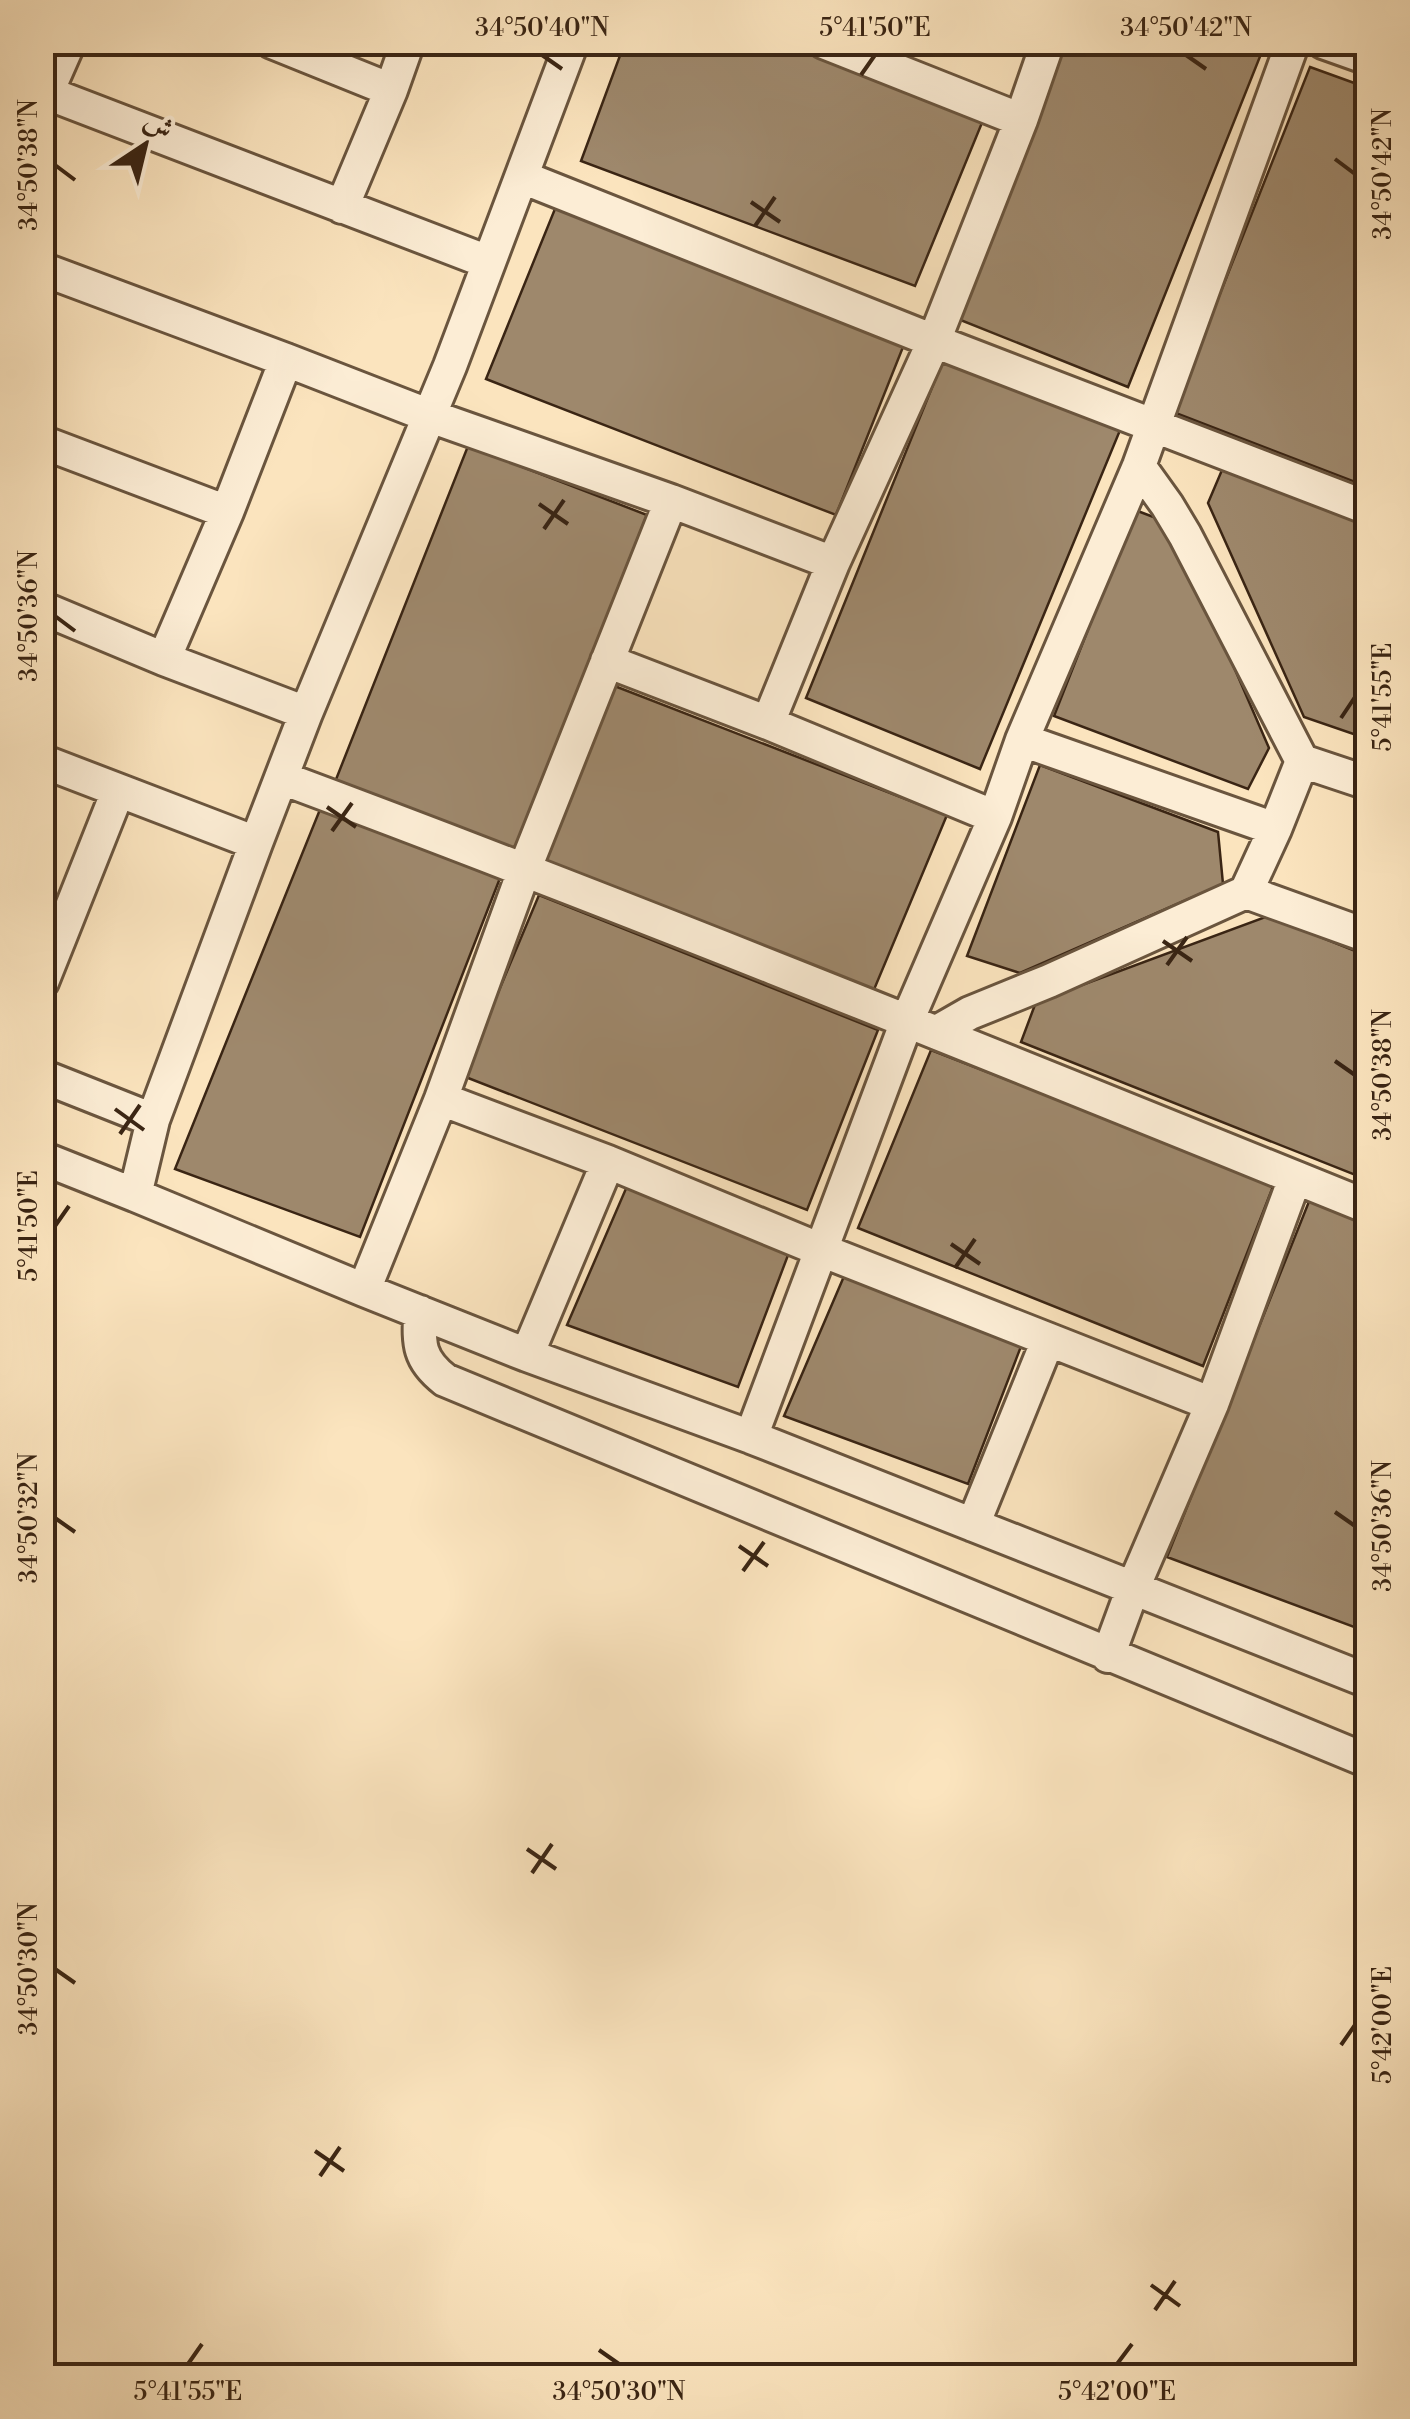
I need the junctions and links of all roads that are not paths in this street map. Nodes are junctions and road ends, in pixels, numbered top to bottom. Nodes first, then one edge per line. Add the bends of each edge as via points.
1 (69, 42) edge
2 (272, 42) edge
3 (408, 42) edge
4 (572, 42) edge
5 (1048, 42) edge
6 (1293, 42) edge
7 (1324, 42) edge
8 (836, 45) edge
9 (1368, 58) edge
10 (391, 90) junction
11 (45, 91) edge
12 (1021, 120) junction
13 (522, 177) junction
14 (342, 207) junction
15 (488, 262) junction
16 (42, 269) edge
17 (934, 341) junction
18 (286, 360) junction
19 (430, 416) junction
20 (1154, 425) junction
21 (42, 442) edge
22 (1139, 466) junction
23 (671, 501) junction
24 (1368, 508) edge
25 (228, 512) junction
26 (833, 563) junction
27 (42, 608) edge
28 (164, 659) junction
29 (607, 661) junction
30 (306, 713) junction
31 (768, 723) junction
32 (1022, 740) junction
33 (42, 760) edge
34 (1302, 760) junction
35 (282, 778) junction
36 (1368, 783) edge
37 (118, 791) junction
38 (995, 817) junction
39 (1275, 828) junction
40 (256, 843) junction
41 (525, 868) junction
42 (1246, 892) junction
43 (1368, 936) edge
44 (50, 939) edge
45 (42, 982) edge
46 (922, 1026) junction
47 (42, 1076) edge
48 (441, 1099) junction
49 (153, 1120) junction
50 (42, 1158) edge
51 (608, 1162) junction
52 (1295, 1178) junction
53 (135, 1194) junction
54 (1368, 1207) edge
55 (821, 1250) junction
56 (364, 1290) junction
57 (420, 1312) junction
58 (1048, 1340) junction
59 (527, 1354) junction
60 (1212, 1404) junction
61 (751, 1437) junction
62 (974, 1525) junction
63 (1133, 1588) junction
64 (1108, 1656) junction
65 (1366, 1674) edge
66 (1368, 1761) edge

1 - 11 street
2 - 10 street
3 - 10 street
4 - 13 street
5 - 12 street
6 - 20 street
7 - 9 street
8 - 12 street
10 - 14 street
11 - 14 street
12 - 17 street
13 - 15 street
13 - 17 street
14 - 15 street
15 - 19 street
16 - 18 street
17 - 20 street
17 - 26 street
18 - 19 street
18 - 25 street
19 - 23 street
19 - 30 street
20 - 22 street
20 - 24 street
21 - 25 street
22 - 32 street
22 - 34 street via 1185,535
23 - 26 street
23 - 29 street
25 - 28 street
26 - 31 street
27 - 28 street
28 - 30 street
29 - 31 street
29 - 41 street
30 - 35 street
31 - 38 street
32 - 38 street
32 - 39 street
33 - 37 street
34 - 36 street
34 - 39 street
35 - 40 street
35 - 41 street
37 - 40 street
37 - 44 street
38 - 46 street
39 - 42 street
40 - 49 street
41 - 46 street
41 - 48 street
42 - 43 street
42 - 46 street via 1049,981
44 - 45 street
46 - 52 street
46 - 55 street
47 - 49 street
48 - 51 street
48 - 56 street
49 - 53 street
50 - 53 street
51 - 55 street
51 - 59 street
52 - 54 street
52 - 60 street
53 - 56 street
55 - 58 street
55 - 61 street
56 - 57 street
57 - 59 street
57 - 64 street via 423,1356 445,1380
58 - 60 street
58 - 62 street
59 - 61 street
60 - 63 street
61 - 62 street
62 - 63 street
63 - 64 street
63 - 65 street
64 - 66 street

